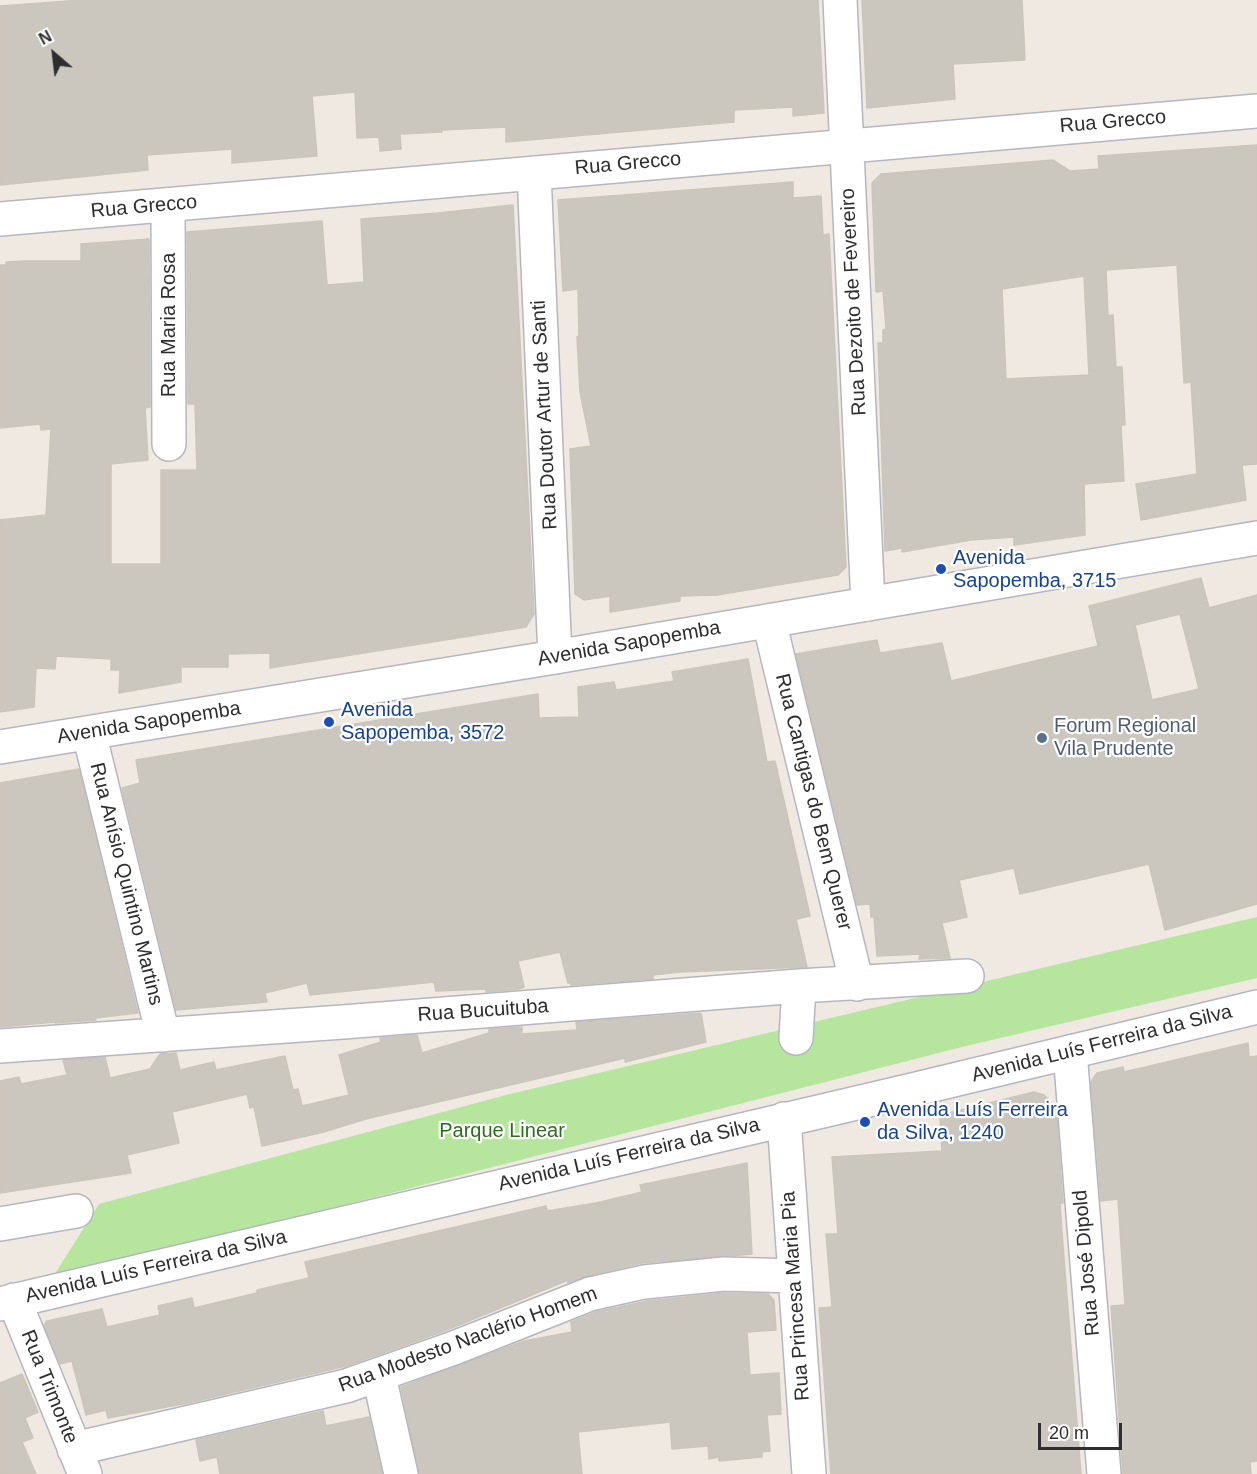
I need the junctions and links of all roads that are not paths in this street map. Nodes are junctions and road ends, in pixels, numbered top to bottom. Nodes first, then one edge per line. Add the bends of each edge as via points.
1 (840, 0) edge
2 (1257, 111) edge
3 (847, 145) junction
4 (534, 173) junction
5 (168, 205) junction
6 (0, 219) edge
7 (169, 444) dead end
8 (1257, 538) edge
9 (868, 604) junction
10 (769, 621) junction
11 (555, 657) junction
12 (89, 733) junction
13 (0, 747) edge
14 (967, 976) dead end
15 (858, 984) junction
16 (799, 986) junction
17 (1257, 1007) edge
18 (163, 1035) junction
19 (796, 1038) dead end
20 (0, 1046) edge
21 (1070, 1052) junction
22 (784, 1119) junction
23 (76, 1210) dead end
24 (0, 1224) edge
25 (795, 1276) junction
26 (7, 1302) edge
27 (379, 1376) junction
28 (80, 1462) edge
29 (401, 1474) edge
30 (809, 1474) edge
31 (1104, 1474) edge

1 - 3 street, Rua Dezoito de Fevereiro
2 - 3 street, Rua Grecco
3 - 4 street, Rua Grecco
3 - 9 street, Rua Dezoito de Fevereiro
4 - 5 street, Rua Grecco
4 - 11 street, Rua Doutor Artur de Santi
5 - 6 street, Rua Grecco
5 - 7 street, Rua Maria Rosa
8 - 9 street, Avenida Sapopemba
9 - 10 street, Avenida Sapopemba
10 - 11 street, Avenida Sapopemba
10 - 15 street, Rua Cantigas do Bem Querer
11 - 12 street, Avenida Sapopemba
12 - 13 street, Avenida Sapopemba
12 - 18 street, Rua Anísio Quintino Martins
14 - 15 street, Rua Bucuituba
15 - 16 street, Rua Bucuituba
16 - 18 street, Rua Bucuituba
16 - 19 street
17 - 21 street, Avenida Luís Ferreira da Silva
18 - 20 street, Rua Bucuituba
21 - 22 street, Avenida Luís Ferreira da Silva
21 - 31 street, Rua José Dipold
22 - 25 street, Rua Princesa Maria Pia
22 - 26 street, Avenida Luís Ferreira da Silva
23 - 24 street
25 - 27 street, Rua Modesto Naclério Homem via 724,1274 644,1282 590,1294
25 - 30 street, Rua Princesa Maria Pia
26 - 28 street, Rua Trimonte
27 - 28 street, Rua Modesto Naclério Homem
27 - 29 street

